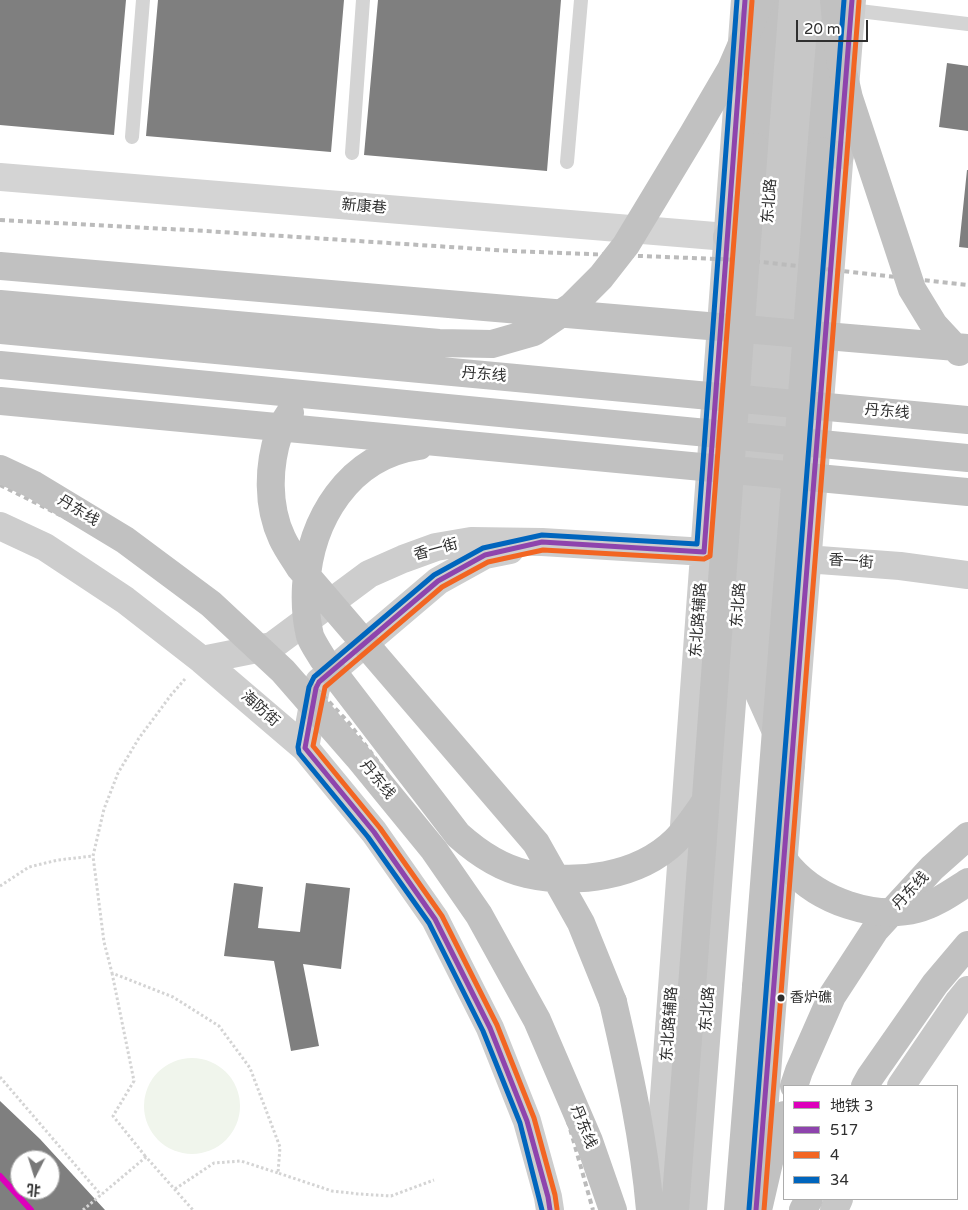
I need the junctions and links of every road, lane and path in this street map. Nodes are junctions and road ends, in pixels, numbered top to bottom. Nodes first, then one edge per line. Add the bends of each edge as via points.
1 (143, 0) edge
2 (363, 0) edge
3 (581, 0) edge
4 (745, 0) edge
5 (761, 0) edge
6 (765, 0) edge
7 (786, 0) edge
8 (844, 6) edge
9 (815, 7) edge
10 (968, 24) edge
11 (132, 137) dead end
12 (774, 151) junction
13 (802, 152) junction
14 (352, 153) dead end
15 (840, 155) junction
16 (568, 162) dead end
17 (0, 177) edge
18 (727, 237) junction
19 (0, 266) edge
20 (0, 304) edge
21 (0, 330) edge
22 (968, 348) edge
23 (968, 359) edge
24 (0, 365) edge
25 (384, 366) junction
26 (0, 401) edge
27 (968, 420) edge
28 (445, 443) junction
29 (968, 458) edge
30 (0, 469) edge
31 (968, 492) edge
32 (0, 526) edge
33 (542, 542) junction
34 (704, 552) junction
35 (743, 554) junction
36 (770, 556) junction
37 (808, 559) junction
38 (968, 575) edge
39 (202, 660) junction
40 (305, 748) junction
41 (791, 765) junction
42 (705, 802) junction
43 (770, 808) junction
44 (968, 836) edge
45 (93, 856) junction
46 (968, 882) edge
47 (0, 886) edge
48 (968, 945) edge
49 (112, 973) junction
50 (968, 990) edge
51 (0, 1077) edge
52 (794, 1085) edge
53 (866, 1085) edge
54 (902, 1085) edge
55 (783, 1118) edge
56 (146, 1158) junction
57 (278, 1173) junction
58 (434, 1180) dead end
59 (175, 1189) junction
60 (102, 1195) junction
61 (83, 1210) edge
62 (194, 1210) edge
63 (550, 1210) edge
64 (613, 1210) edge
65 (650, 1210) edge
66 (656, 1210) edge
67 (675, 1210) edge
68 (693, 1210) edge
69 (738, 1210) edge
70 (757, 1210) edge

1 - 11 lane
2 - 14 lane
3 - 16 lane
4 - 18 street, 东北路辅路
5 - 20 highway, bridge via 731,68 626,245 572,306 534,332 492,344 439,344
6 - 42 highway, 东北路, bridge
7 - 12 main road, 东北路
8 - 10 lane
8 - 15 street
8 - 23 highway, bridge via 839,54 849,98 912,289 934,325
8 - 43 highway, bridge
9 - 13 main road
12 - 18 main road
12 - 35 main road, 东北路
13 - 15 main road
13 - 36 main road
15 - 37 street
17 - 18 street, 新康巷
18 - 34 street, 东北路辅路
19 - 22 highway, bridge
21 - 25 highway, 丹东线, bridge
24 - 29 highway, bridge
25 - 27 highway, 丹东线, bridge
25 - 65 highway, bridge via 347,373 324,383 291,410 279,432 273,457 273,513 282,539 300,568 536,843 581,923 613,1002 634,1097
26 - 28 highway, bridge
28 - 31 highway, bridge
28 - 42 highway, bridge via 412,447 383,456 359,472 323,517 307,573 305,607 311,636 323,660 458,835 480,854 505,866 527,874 561,878 592,877 624,870 652,858 674,842
30 - 64 highway, 丹东线, bridge via 34,485 125,540 211,604 283,671 358,757 434,850 484,924 537,1020 589,1140
32 - 39 street, 海防街 via 46,547 124,600
33 - 34 street, 香一街
33 - 39 street, 香一街 via 471,541 428,550 369,574 272,646
33 - 40 street, 香一街 via 485,555 438,581 319,682
34 - 35 street, 香一街
34 - 66 street, 东北路辅路
35 - 36 street, 香一街
35 - 68 main road, 东北路
36 - 37 street, 香一街
36 - 41 main road via 760,696
37 - 38 street, 香一街
37 - 41 street
39 - 40 street, 海防街
39 - 45 path via 139,738 118,773 104,809
40 - 63 street, 海防街 via 374,832 435,919 490,1028 527,1121
41 - 70 main road
42 - 67 highway, 东北路, bridge
43 - 46 highway, bridge via 776,842 789,867 809,886 833,900 886,912 917,909 944,898
43 - 69 highway, bridge
44 - 52 highway, 丹东线 via 932,868 875,930 832,996
45 - 47 path via 29,867
45 - 49 path via 104,942
48 - 53 highway via 934,984
49 - 56 path via 134,1081 113,1116
49 - 57 path via 174,997 219,1026 250,1068 280,1147
50 - 54 main road
51 - 60 path
55 - 70 highway
56 - 59 path
56 - 60 path
57 - 58 path via 332,1191 391,1196
57 - 59 path via 242,1161 214,1163
59 - 62 path
60 - 61 path

